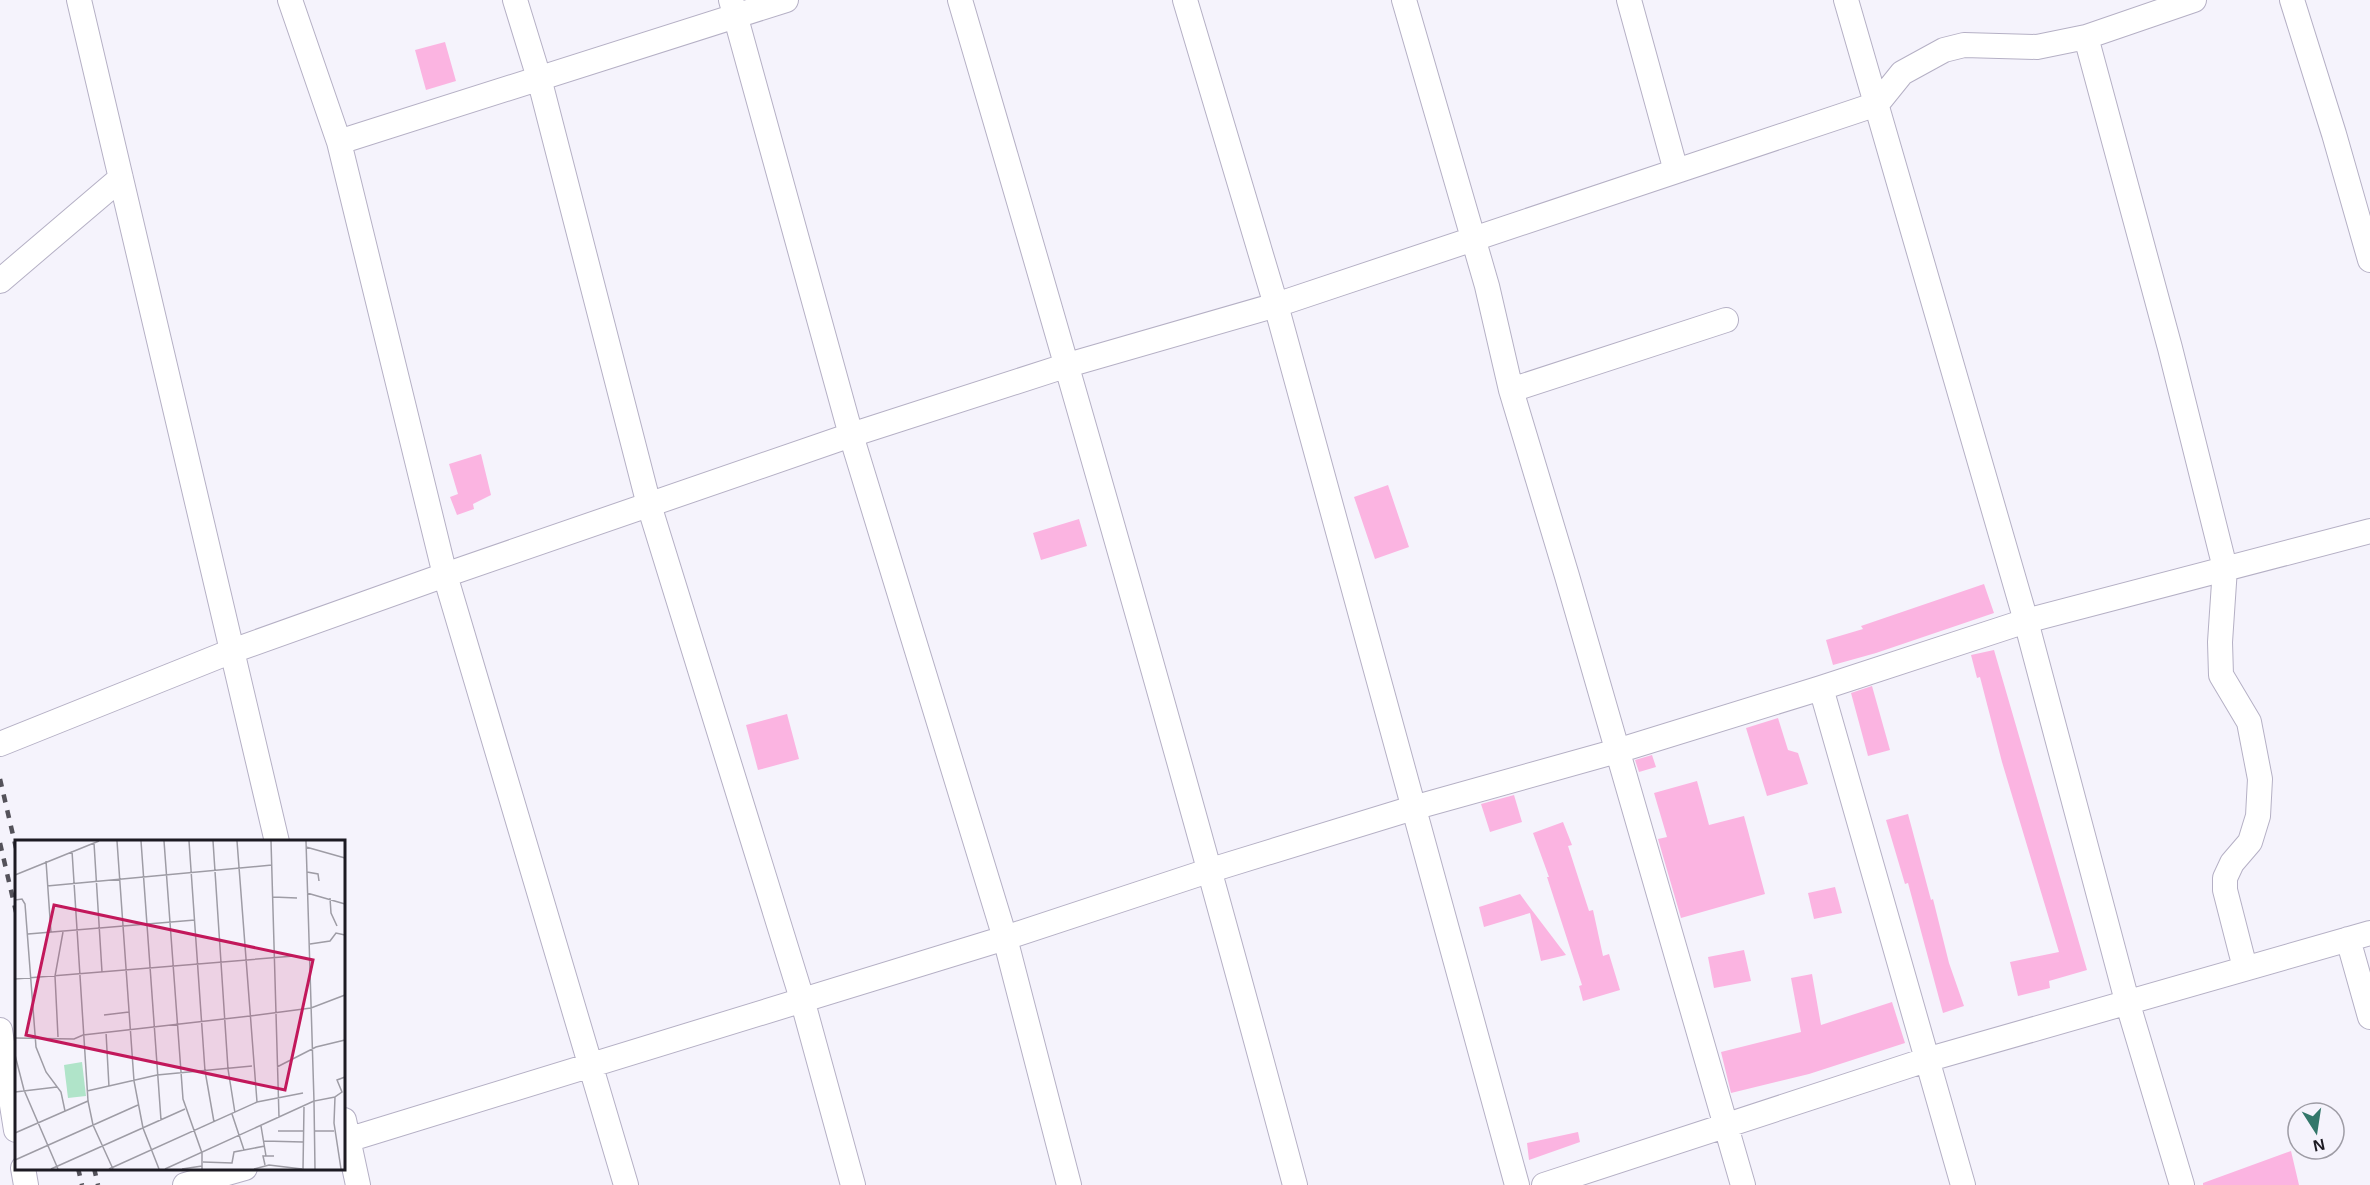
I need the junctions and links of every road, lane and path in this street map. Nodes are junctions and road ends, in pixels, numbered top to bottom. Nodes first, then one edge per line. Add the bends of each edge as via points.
1 (79, 0) edge
2 (290, 0) edge
3 (515, 0) edge
4 (786, 0) edge
5 (960, 0) edge
6 (1185, 0) edge
7 (1404, 0) edge
8 (1629, 0) edge
9 (1846, 0) edge
10 (2194, 0) edge
11 (2292, 0) edge
12 (734, 8) edge
13 (2085, 37) junction
14 (539, 78) junction
15 (1877, 104) junction
16 (339, 142) junction
17 (1676, 171) junction
18 (121, 178) junction
19 (1472, 240) junction
20 (2370, 260) edge
21 (0, 281) edge
22 (1276, 305) junction
23 (1726, 320) dead end
24 (1068, 365) junction
25 (1511, 390) junction
26 (851, 435) junction
27 (649, 505) junction
28 (2370, 531) edge
29 (2225, 568) junction
30 (445, 575) junction
31 (2026, 621) junction
32 (232, 651) junction
33 (1821, 688) junction
34 (0, 744) edge
35 (1617, 752) junction
36 (1413, 808) junction
37 (277, 840) edge
38 (1211, 870) junction
39 (2359, 936) edge
40 (1005, 938) junction
41 (2245, 968) junction
42 (802, 999) junction
43 (2127, 1001) junction
44 (2370, 1017) edge
45 (0, 1030) edge
46 (1926, 1060) junction
47 (592, 1065) junction
48 (15, 1124) edge
49 (1725, 1125) junction
50 (345, 1134) edge
51 (23, 1170) edge
52 (238, 1170) edge
53 (26, 1185) edge
54 (185, 1185) edge
55 (358, 1185) edge
56 (626, 1185) edge
57 (853, 1185) edge
58 (1069, 1185) edge
59 (1295, 1185) edge
60 (1517, 1185) edge
61 (1544, 1185) edge
62 (1743, 1185) edge
63 (1963, 1185) edge
64 (2182, 1185) edge

1 - 18 street
2 - 16 street
3 - 14 street
4 - 12 street
5 - 24 street
6 - 22 street
7 - 19 street
8 - 17 street
9 - 15 street
10 - 13 street
11 - 20 street
12 - 14 street
12 - 26 street
13 - 15 street via 2037,47 1964,45 1944,50 1902,73
13 - 29 street
14 - 16 street
14 - 27 street
15 - 17 street
15 - 31 street
16 - 30 street
17 - 19 street
18 - 21 street
18 - 32 street
19 - 22 street
19 - 25 street
22 - 24 street
22 - 36 street
23 - 25 street
24 - 26 street
24 - 38 street
25 - 35 street
26 - 27 street
26 - 40 street
27 - 30 street
27 - 42 street
28 - 29 street
29 - 31 street
29 - 41 street via 2221,675 2249,722 2260,779 2258,816 2250,842 2225,878
30 - 32 street
30 - 47 street
31 - 33 street
31 - 43 street
32 - 34 street
32 - 37 street
33 - 35 street
33 - 46 street
35 - 36 street
35 - 49 street
36 - 38 street
36 - 60 street
38 - 40 street
38 - 59 street
39 - 41 street
39 - 44 street
40 - 42 street
40 - 58 street
41 - 43 street
42 - 47 street
42 - 57 street
43 - 46 street
43 - 64 street
45 - 48 street
46 - 49 street
46 - 63 street
47 - 50 street
47 - 56 street
49 - 61 street
49 - 62 street
50 - 55 street
51 - 53 street
52 - 54 street

